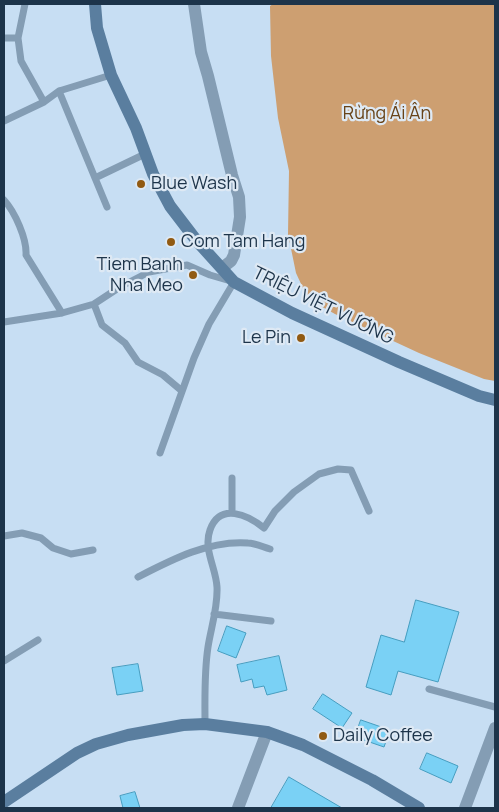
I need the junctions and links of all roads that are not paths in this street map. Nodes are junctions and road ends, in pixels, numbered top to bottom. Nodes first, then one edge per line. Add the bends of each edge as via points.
1 (25, 4) edge
2 (95, 4) edge
3 (194, 4) edge
4 (4, 38) edge
5 (18, 38) junction
6 (111, 75) junction
7 (59, 91) junction
8 (44, 102) junction
9 (4, 121) edge
10 (145, 154) junction
11 (95, 178) junction
12 (5, 202) edge
13 (107, 207) dead end
14 (222, 268) junction
15 (234, 282) junction
16 (94, 304) junction
17 (62, 313) junction
18 (4, 322) edge
19 (182, 391) junction
20 (495, 400) edge
21 (160, 453) dead end
22 (232, 478) dead end
23 (369, 511) dead end
24 (232, 512) junction
25 (4, 536) edge
26 (208, 548) junction
27 (270, 549) dead end
28 (92, 550) dead end
29 (138, 577) dead end
30 (214, 614) junction
31 (271, 621) dead end
32 (38, 640) dead end
33 (4, 662) edge
34 (429, 689) dead end
35 (495, 707) edge
36 (205, 724) junction
37 (495, 728) edge
38 (267, 732) junction
39 (4, 802) edge
40 (238, 808) edge
41 (419, 808) edge
42 (465, 808) edge

1 - 5 lane
2 - 6 street, TRIỆU VIỆT VƯƠNG via 97,28
3 - 14 street via 200,52 239,197 240,217 234,255
4 - 5 lane
5 - 8 lane via 21,61
6 - 7 lane
6 - 10 street, TRIỆU VIỆT VƯƠNG
7 - 8 lane
7 - 11 lane
8 - 9 lane
10 - 11 lane
10 - 14 street, TRIỆU VIỆT VƯƠNG via 170,206
11 - 13 lane
12 - 17 lane via 16,218 26,256
14 - 15 street, TRIỆU VIỆT VƯƠNG
15 - 16 lane via 187,265 149,272
15 - 19 lane via 209,324
15 - 20 street, TRIỆU VIỆT VƯƠNG via 382,354
16 - 17 lane
16 - 19 lane via 102,325 125,343 138,362 163,375
17 - 18 lane
19 - 21 lane
22 - 24 lane
23 - 24 lane via 352,470 338,470 319,474 294,492 264,528 244,515
24 - 26 lane via 210,529
25 - 28 lane via 22,533 41,538 53,548 71,554
26 - 27 lane via 227,543 249,543
26 - 29 lane
26 - 30 lane via 217,587
30 - 31 lane
30 - 36 lane via 206,665
32 - 33 lane
34 - 35 lane
36 - 38 street
36 - 39 street via 128,735 96,744 77,753
37 - 42 street
38 - 40 street
38 - 41 street via 327,756

